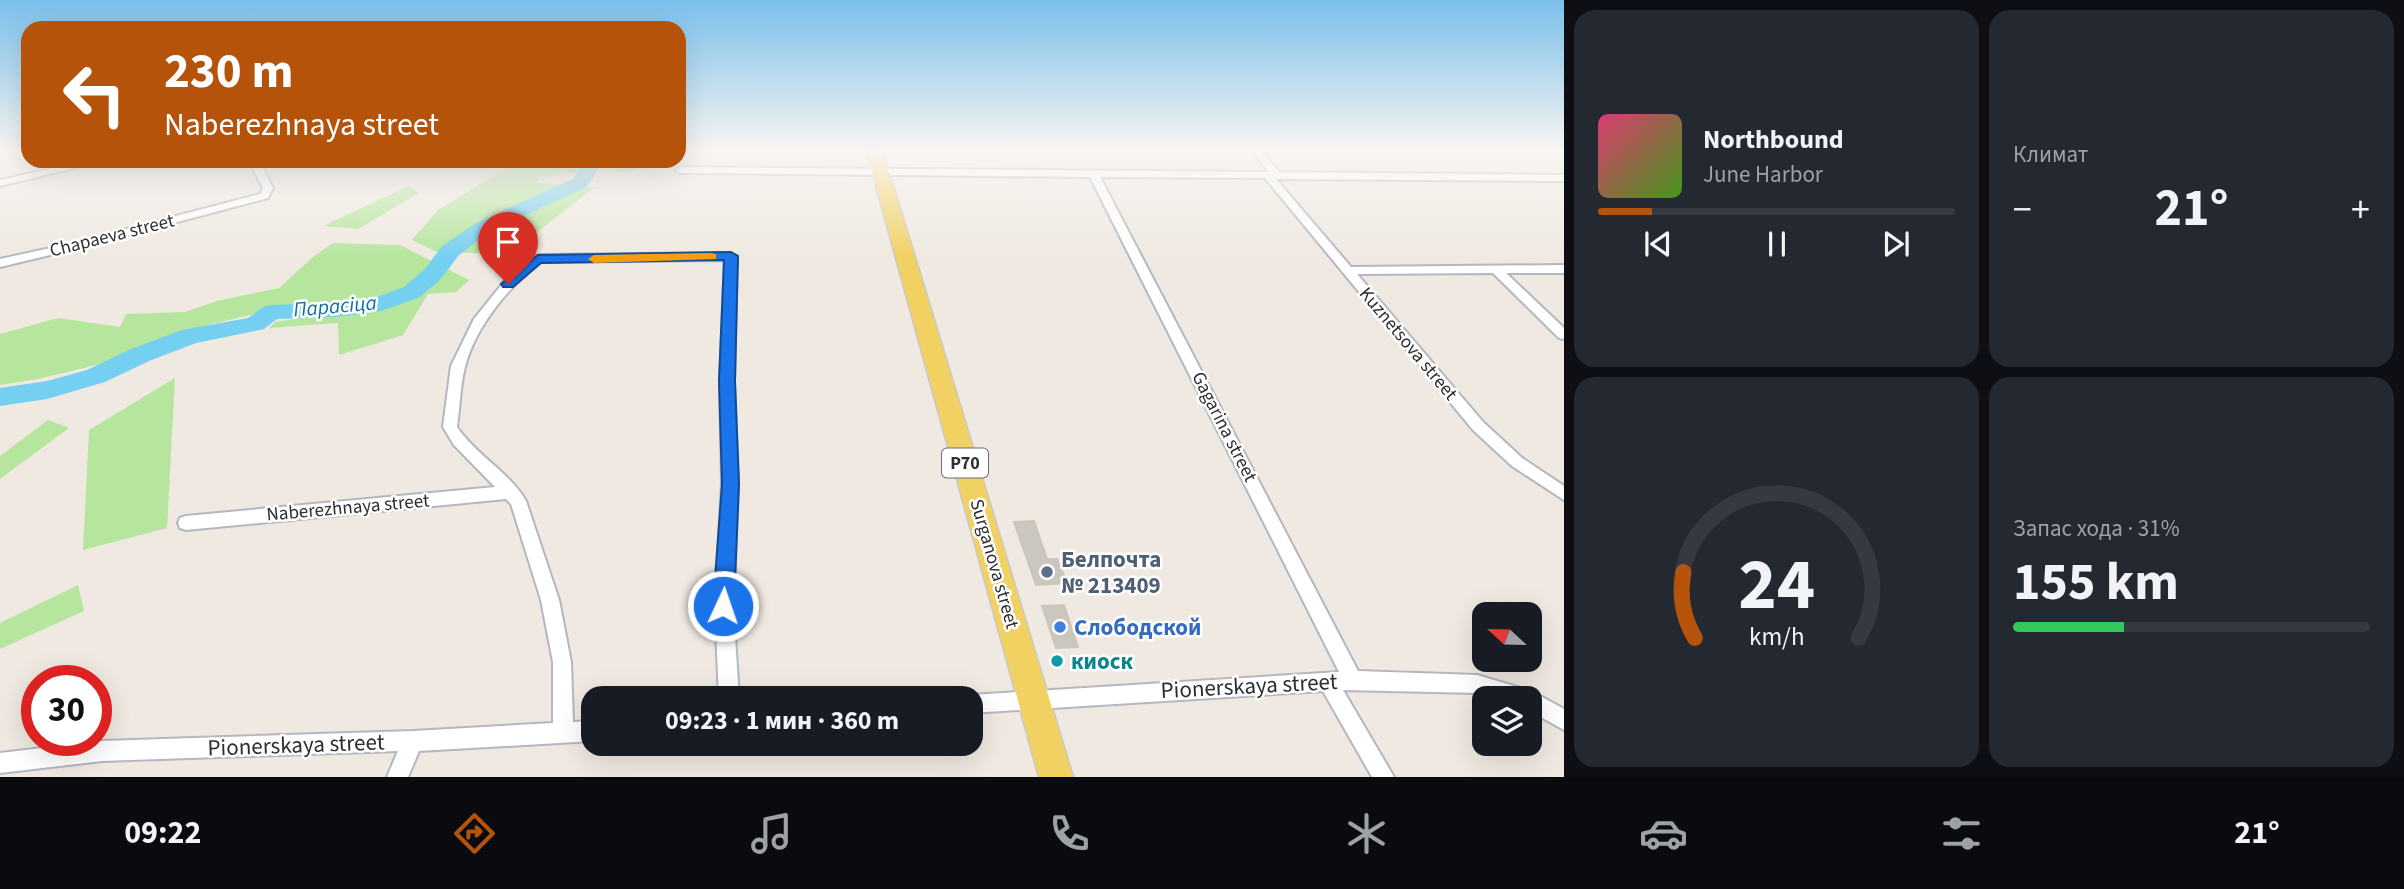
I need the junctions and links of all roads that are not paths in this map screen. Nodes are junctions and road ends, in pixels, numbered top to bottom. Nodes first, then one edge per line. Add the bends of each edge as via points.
1 (267, 185) edge
2 (884, 185) edge
3 (1099, 185) edge
4 (1280, 185) edge
5 (0, 263) edge
6 (1564, 269) edge
7 (1347, 271) junction
8 (1497, 271) junction
9 (1564, 335) edge
10 (510, 492) junction
11 (1564, 494) edge
12 (186, 523) dead end
13 (1353, 680) junction
14 (1328, 682) junction
15 (728, 686) edge
16 (1484, 686) edge
17 (1032, 699) junction
18 (983, 703) edge
19 (1542, 708) edge
20 (1564, 720) edge
21 (581, 732) edge
22 (563, 733) junction
23 (413, 741) junction
24 (0, 763) edge
25 (397, 777) edge
26 (1056, 777) edge
27 (1384, 777) edge

1 - 5 street, Chapaeva street via 264,196
2 - 17 main road, Surganova street / Р70
3 - 13 street, Gagarina street
4 - 7 street, Kuznetsova street
6 - 8 street
7 - 8 street
7 - 11 street, Kuznetsova street via 1478,426 1517,462
8 - 9 street
10 - 12 street, Naberezhnaya street
10 - 15 street via 450,427 458,366 480,319 515,276 538,259 731,256 730,484 723,606
10 - 22 street via 518,501 550,600 562,662
13 - 14 street, Pionerskaya street
13 - 16 street, Pionerskaya street
14 - 17 street, Pionerskaya street
14 - 27 street
17 - 18 street, Pionerskaya street
17 - 26 main road, Surganova street / Р70
19 - 20 street
21 - 22 street, Pionerskaya street
22 - 23 street, Pionerskaya street
23 - 24 street, Pionerskaya street via 102,751
23 - 25 street

